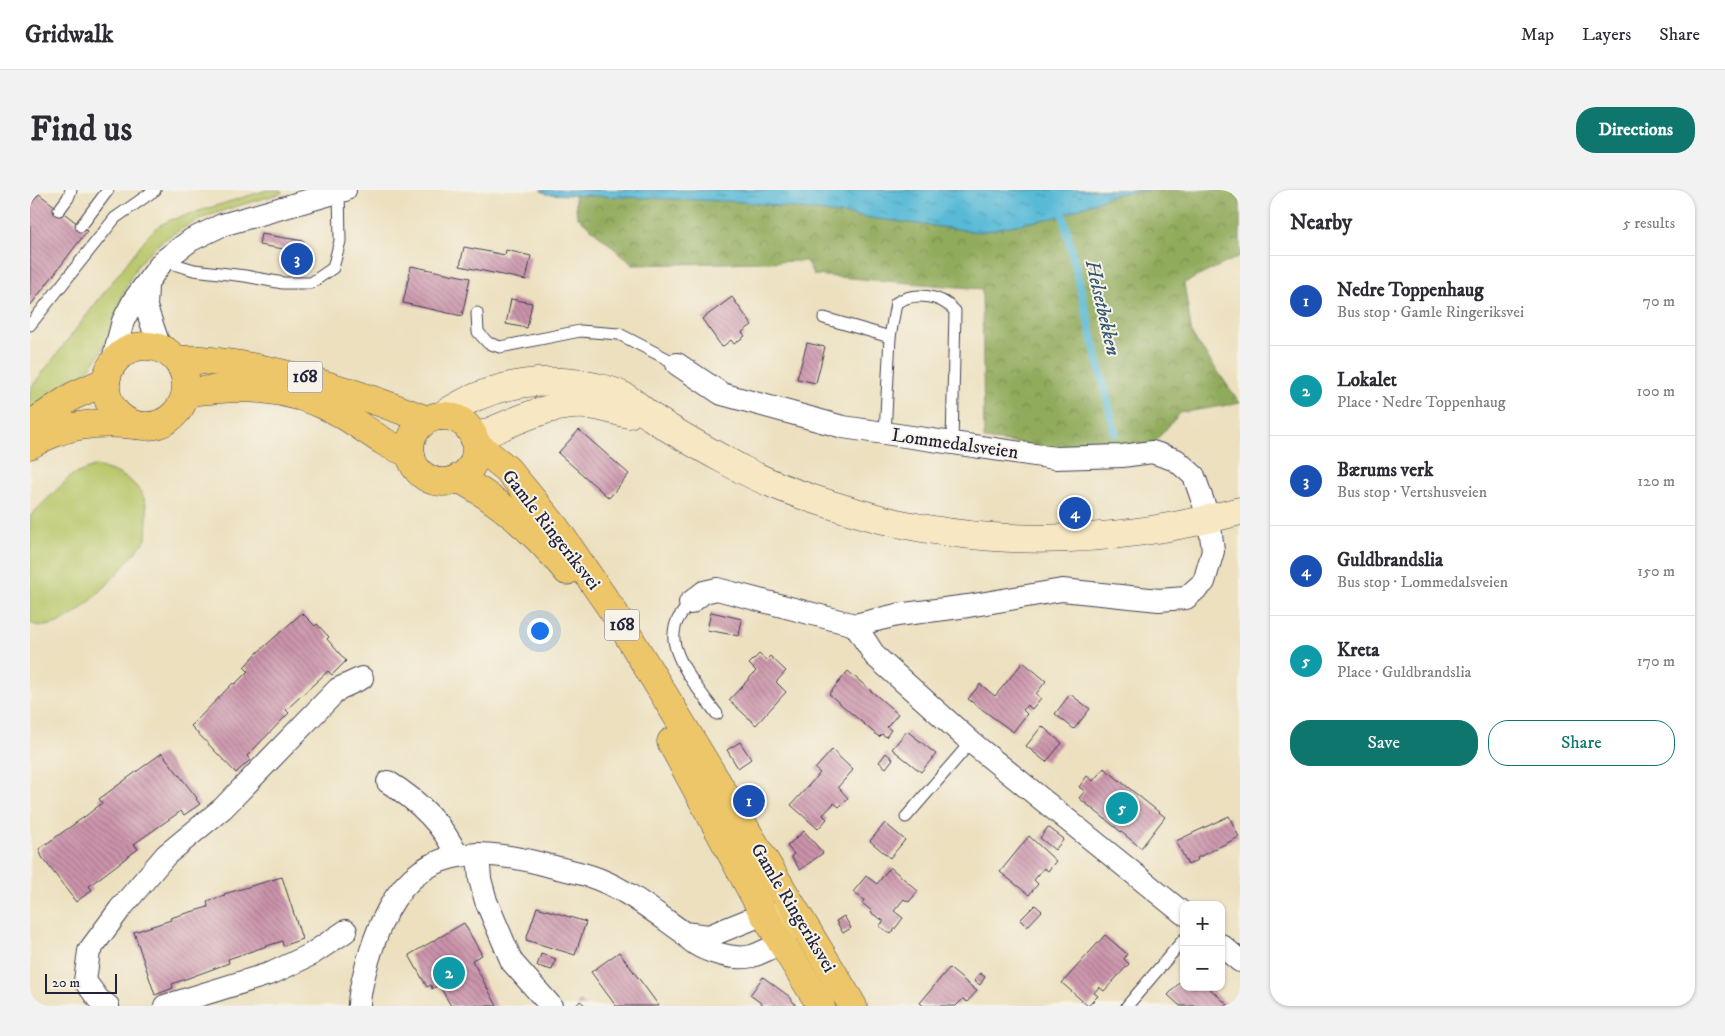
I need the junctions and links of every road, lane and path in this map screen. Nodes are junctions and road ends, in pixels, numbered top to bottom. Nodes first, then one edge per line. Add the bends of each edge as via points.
1 (71, 190) edge
2 (108, 190) edge
3 (155, 190) edge
4 (341, 191) edge
5 (59, 210) dead end
6 (81, 226) dead end
7 (163, 261) junction
8 (147, 285) junction
9 (478, 313) dead end
10 (824, 318) dead end
11 (30, 325) edge
12 (890, 336) junction
13 (168, 354) junction
14 (677, 364) joint
15 (109, 374) junction
16 (186, 393) junction
17 (434, 418) junction
18 (655, 419) junction
19 (30, 425) edge
20 (135, 425) junction
21 (885, 434) junction
22 (476, 441) junction
23 (952, 444) junction
24 (30, 445) edge
25 (411, 454) junction
26 (458, 478) junction
27 (1240, 511) edge
28 (1209, 519) junction
29 (690, 603) joint
30 (855, 624) junction
31 (362, 678) dead end
32 (717, 714) dead end
33 (971, 742) junction
34 (388, 782) dead end
35 (906, 817) dead end
36 (468, 854) junction
37 (1180, 911) edge
38 (795, 913) junction
39 (764, 914) junction
40 (346, 931) dead end
41 (684, 933) junction
42 (782, 943) junction
43 (1180, 944) edge
44 (1222, 946) edge
45 (1240, 961) edge
46 (108, 1006) edge
47 (165, 1006) edge
48 (359, 1006) edge
49 (551, 1006) edge
50 (821, 1006) edge
51 (853, 1006) edge
52 (1127, 1006) edge

1 - 5 lane
2 - 6 lane
3 - 11 lane via 115,218
4 - 7 street via 222,226 191,240
4 - 7 lane via 340,241 333,268 311,283 283,283 194,270
7 - 8 street
8 - 13 street via 146,307
8 - 15 street via 123,321
9 - 14 lane via 478,332 488,343 500,347 580,331 619,334
10 - 12 lane
12 - 21 lane
12 - 23 lane via 896,303 905,297 927,296 948,302 955,311
13 - 15 main road, 168 via 141,346 124,353
13 - 16 main road via 185,375
13 - 17 main road, 168 via 288,373
14 - 21 street, Lommedalsveien via 722,394 842,427
15 - 19 main road, 168
15 - 20 main road via 107,395 113,408 122,419
16 - 20 main road via 180,409 168,421 152,426
16 - 25 main road, 168 via 258,388 293,393 338,412 384,442
17 - 18 main road via 464,401 489,392 538,380 562,380 622,395
17 - 22 main road, 168 via 456,418 467,426
17 - 25 main road via 417,428 411,441
18 - 22 main road via 594,406 557,407 531,414
18 - 28 main road via 743,470 794,493 928,529 994,538 1062,539 1132,533
20 - 24 main road via 81,424 56,431
21 - 23 street, Lommedalsveien
22 - 26 main road via 475,458 469,470
22 - 38 main road, Gamle Ringeriksvei / 168 via 507,469 555,527 615,614
23 - 28 street, Lommedalsveien via 1054,458 1152,452 1176,460 1194,476
25 - 26 main road via 417,468 428,478 443,482
26 - 39 main road, Gamle Ringeriksvei / 168 via 485,493 537,537 571,576 638,679
27 - 28 main road
28 - 30 street, Lommedalsveien via 1213,551 1204,582 1186,598 1159,600 1062,590
29 - 30 street via 704,592 717,589
29 - 32 lane via 676,622 674,642 690,676
30 - 33 street via 875,656
31 - 46 street via 338,689 223,808 166,855 120,909 89,951 85,981 99,1000
33 - 35 lane
33 - 37 street
34 - 36 street via 414,798
36 - 41 street via 516,857 598,879 630,896
36 - 48 street via 430,865 405,882 377,932
36 - 49 street via 512,962
38 - 39 street
38 - 42 street
38 - 51 main road, Gamle Ringeriksvei / 168
39 - 41 street via 709,936
39 - 42 main road, Gamle Ringeriksvei / 168
40 - 47 street via 310,955 272,973
41 - 42 street via 690,942 727,955 751,956
42 - 50 main road, Gamle Ringeriksvei / 168
43 - 52 lane
44 - 45 street

